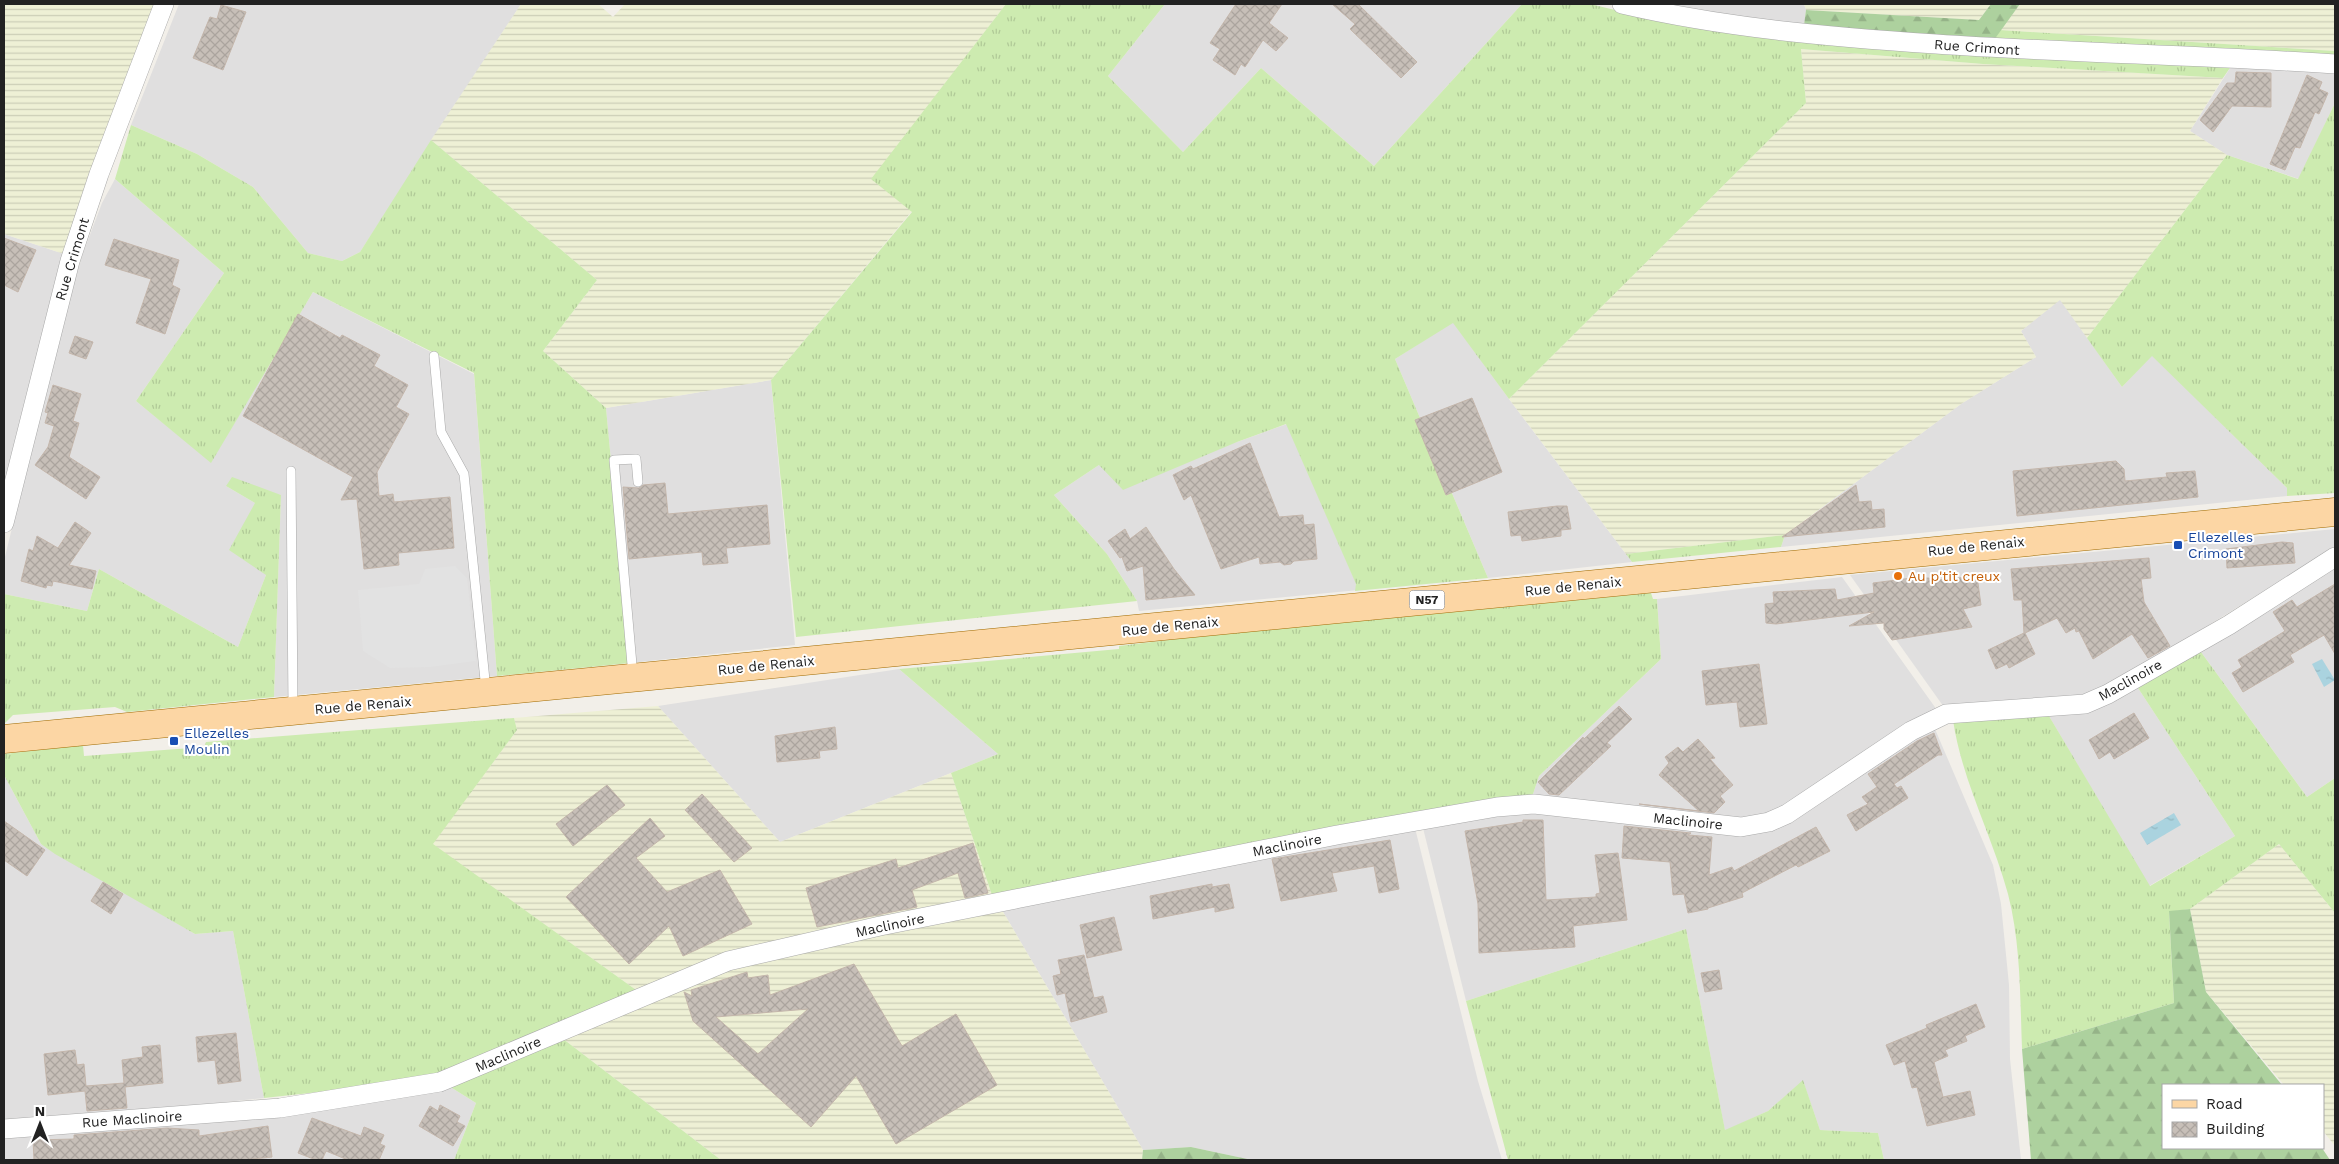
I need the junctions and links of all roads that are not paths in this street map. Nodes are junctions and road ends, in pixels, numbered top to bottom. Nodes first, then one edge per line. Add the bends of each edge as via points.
1 (164, 4) edge
2 (1622, 4) edge
3 (2335, 64) edge
4 (434, 356) dead end
5 (291, 471) dead end
6 (638, 482) dead end
7 (2335, 512) edge
8 (4, 523) edge
9 (2335, 557) edge
10 (634, 678) junction
11 (486, 693) junction
12 (293, 712) junction
13 (4, 739) edge
14 (201, 1114) joint
15 (4, 1129) edge

1 - 8 street, Rue Crimont via 70,261
2 - 3 street, Rue Crimont via 1710,21 1867,40
4 - 11 lane via 441,432 464,474
5 - 12 lane
6 - 10 lane via 636,458 614,460
7 - 10 main road, Rue de Renaix / N57
9 - 14 street, Maclinoire via 2229,626 2108,694 2085,704 1946,714 1910,731 1805,804 1768,822 1741,827 1534,804 1337,835 890,924 728,961 440,1082 280,1108
10 - 11 main road, Rue de Renaix / N57
11 - 12 main road, Rue de Renaix / N57
12 - 13 main road, Rue de Renaix / N57
14 - 15 street, Rue Maclinoire

